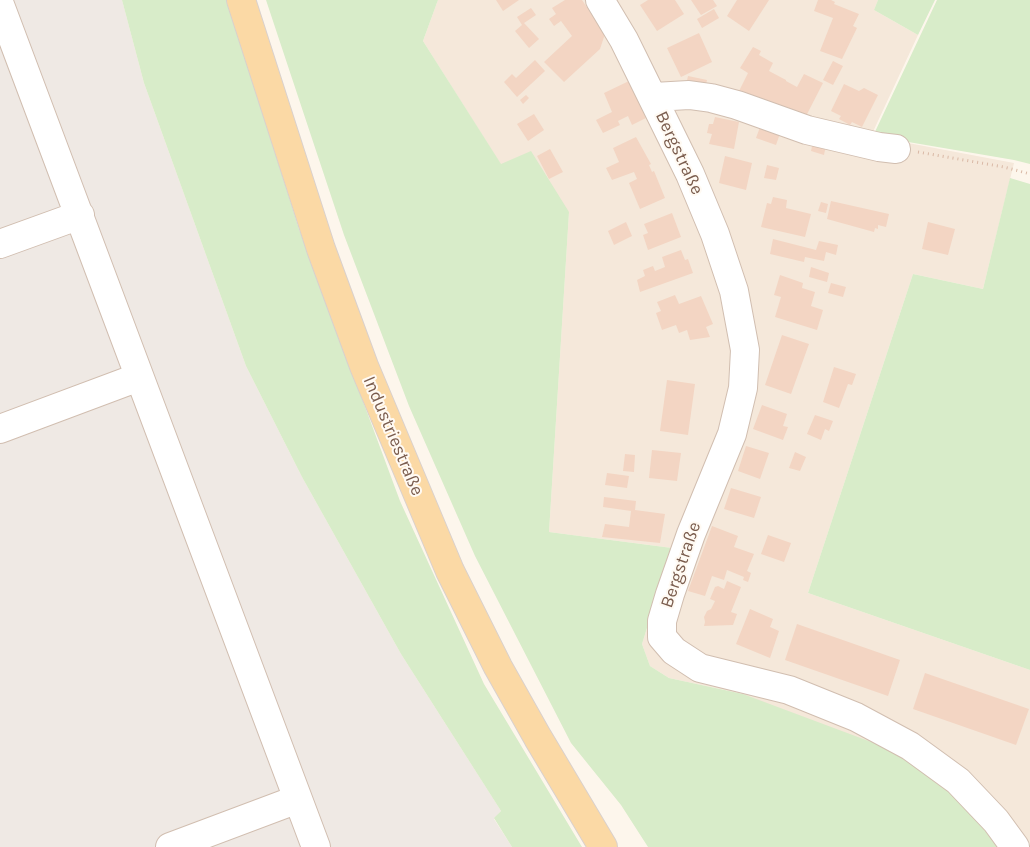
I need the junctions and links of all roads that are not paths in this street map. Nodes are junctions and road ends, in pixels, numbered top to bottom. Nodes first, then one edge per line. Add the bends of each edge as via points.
1 (242, 0) edge
2 (600, 0) edge
3 (0, 5) edge
4 (654, 98) junction
5 (896, 149) road end
6 (80, 215) junction
7 (0, 244) edge
8 (139, 377) junction
9 (0, 429) edge
10 (298, 799) junction
11 (170, 847) edge
12 (316, 847) edge
13 (603, 847) edge
14 (1014, 847) edge

1 - 13 main road, Industriestraße via 324,258 364,366 442,553 502,675
2 - 4 street, Bergstraße
3 - 6 street
4 - 5 street, Bergstraße via 689,95 711,98 807,130
4 - 14 street, Bergstraße via 715,234 734,291 745,350 743,388 732,434 670,594 662,621 662,637 674,651 700,668 789,690 856,717 910,746 958,781 996,821
6 - 7 street
6 - 8 street
8 - 9 street
8 - 10 street
10 - 11 street
10 - 12 street

